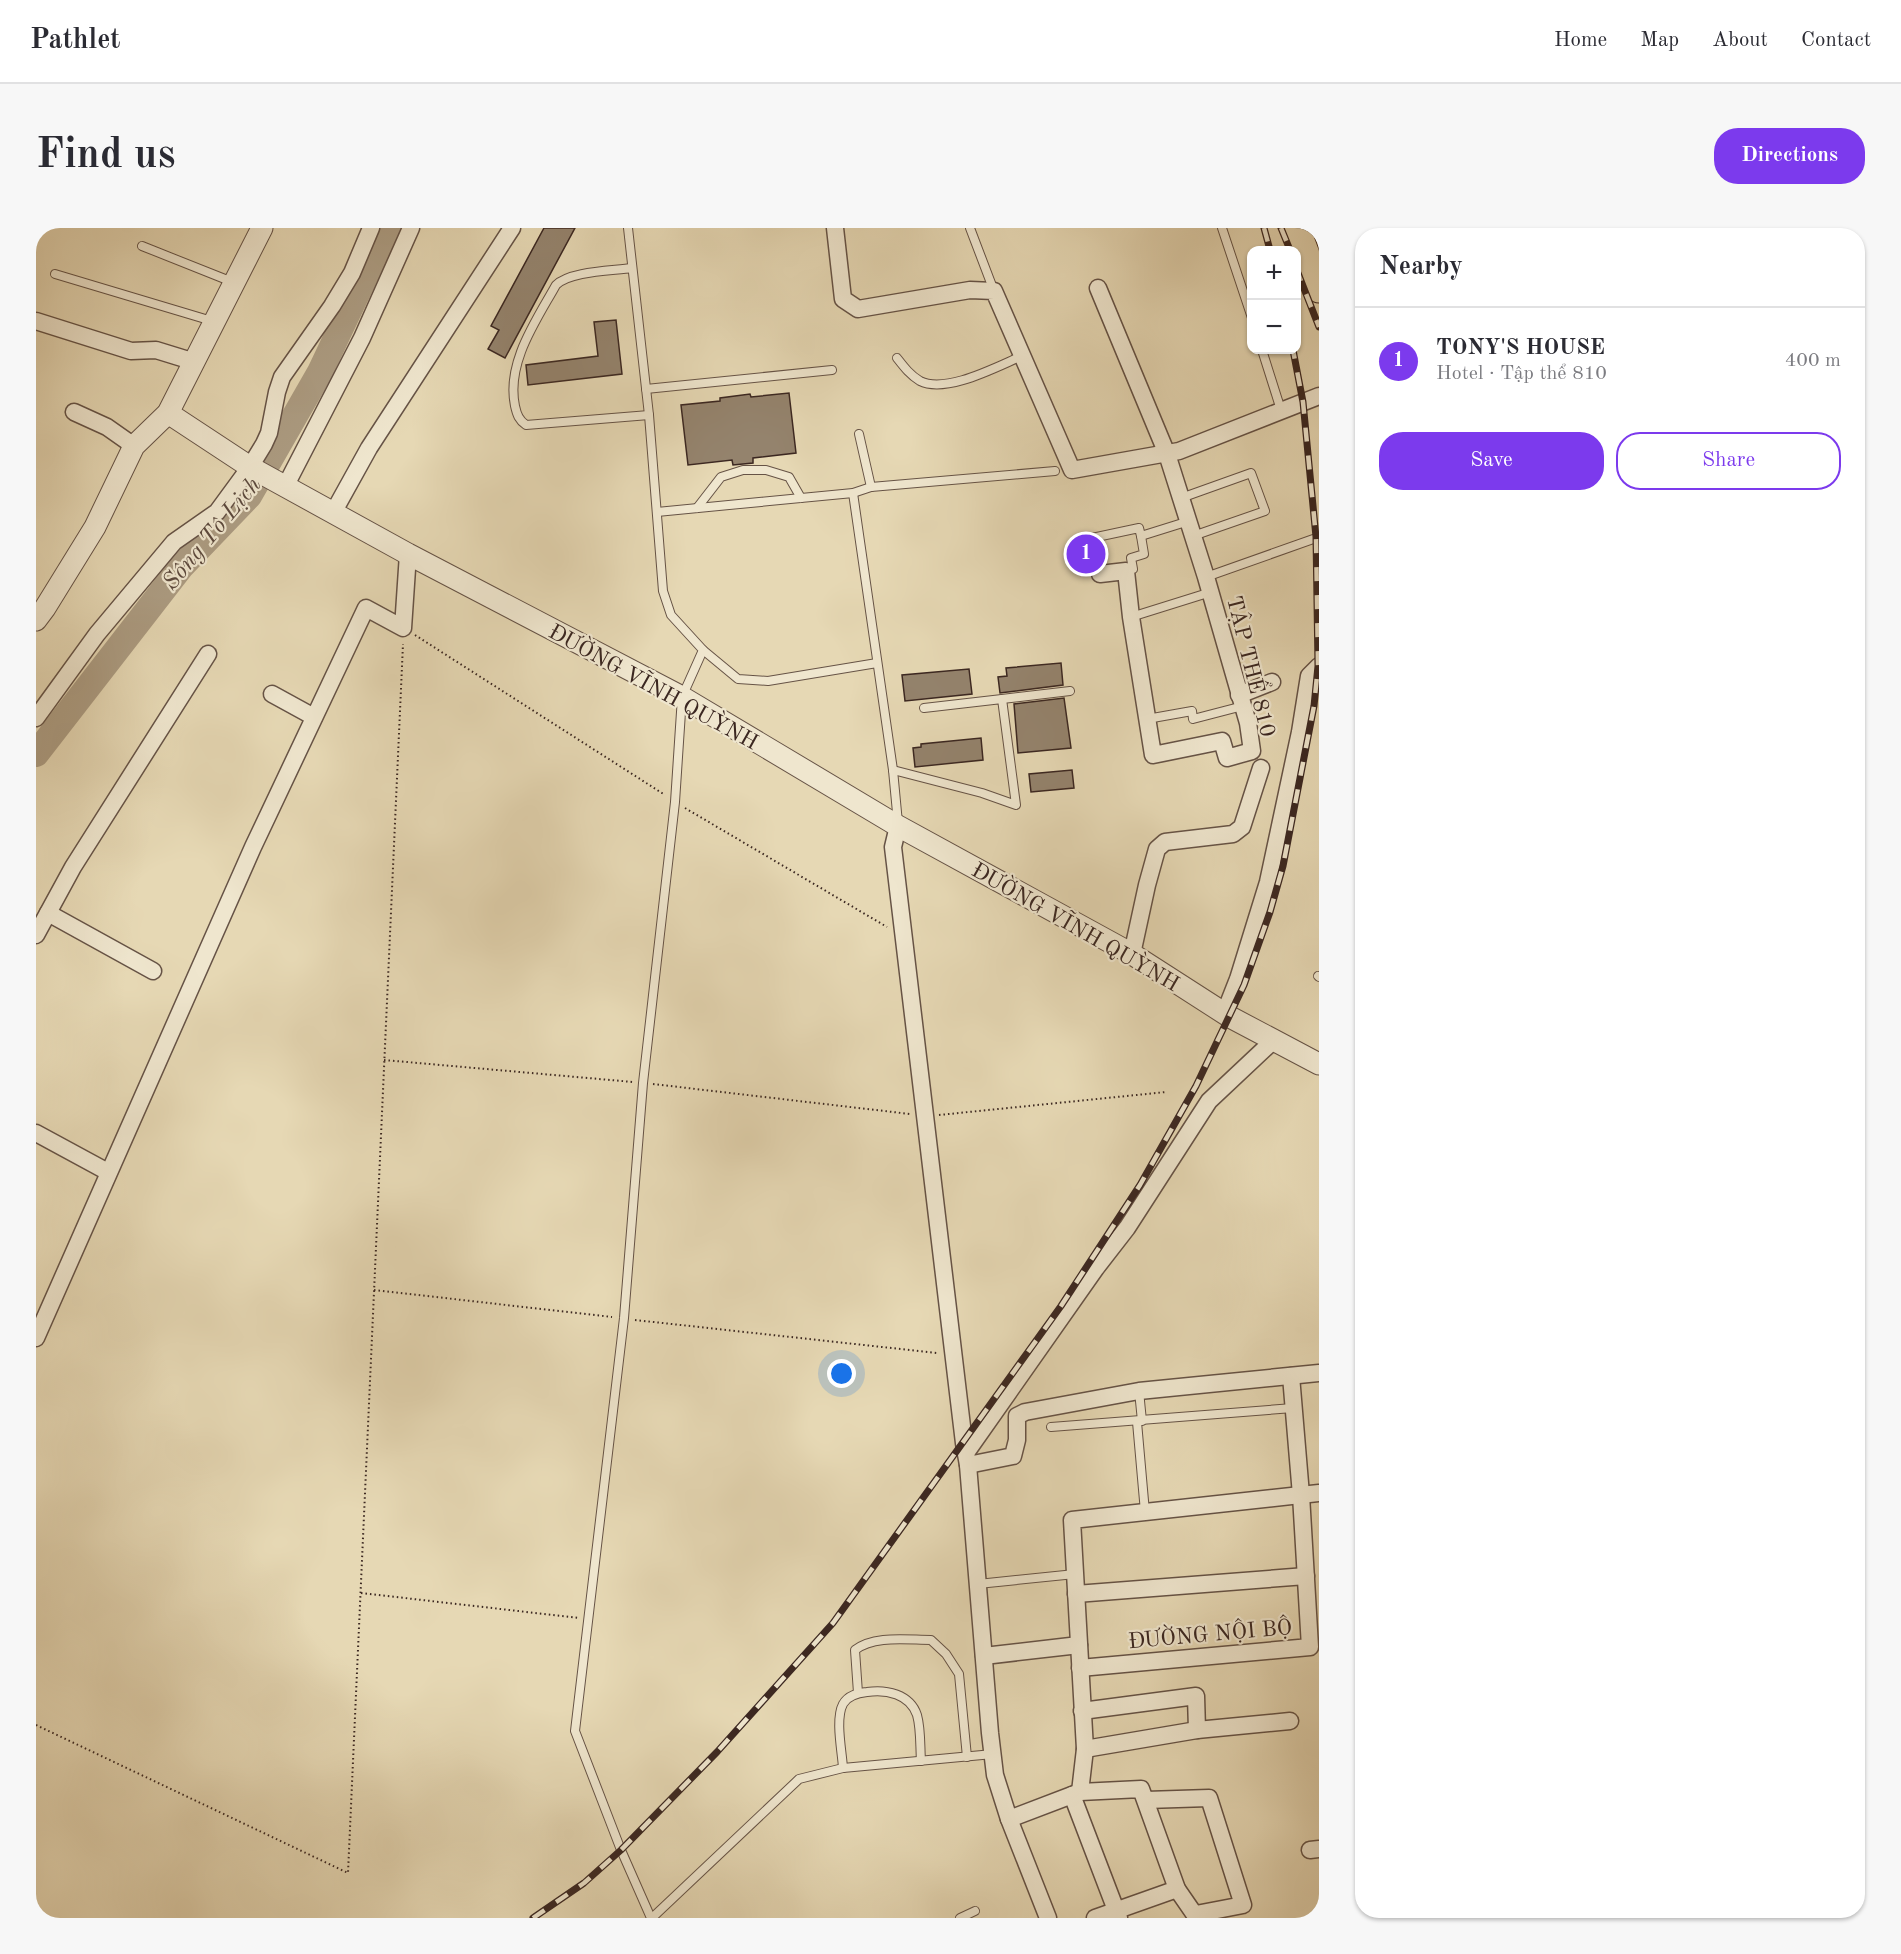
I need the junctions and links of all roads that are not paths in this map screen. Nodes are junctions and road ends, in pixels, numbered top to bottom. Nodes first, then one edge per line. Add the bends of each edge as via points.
1 (262, 228) edge
2 (372, 228) edge
3 (411, 228) edge
4 (512, 228) edge
5 (628, 228) edge
6 (835, 228) edge
7 (970, 228) edge
8 (1222, 228) edge
9 (1296, 228) edge
10 (142, 246) dead end
11 (632, 268) junction
12 (55, 274) dead end
13 (235, 284) junction
14 (1098, 288) dead end
15 (1319, 290) edge
16 (994, 291) junction
17 (1247, 306) edge
18 (36, 321) edge
19 (216, 322) junction
20 (1263, 354) edge
21 (1022, 356) junction
22 (897, 358) dead end
23 (195, 362) junction
24 (832, 370) dead end
25 (646, 389) junction
26 (1319, 396) edge
27 (1319, 401) edge
28 (1281, 410) junction
29 (74, 412) dead end
30 (168, 413) junction
31 (649, 415) junction
32 (859, 434) dead end
33 (134, 446) junction
34 (1167, 454) junction
35 (253, 469) junction
36 (1055, 471) dead end
37 (281, 485) junction
38 (871, 487) junction
39 (853, 493) junction
40 (801, 498) junction
41 (1181, 498) junction
42 (697, 508) junction
43 (657, 512) junction
44 (333, 513) junction
45 (1191, 529) junction
46 (1141, 536) junction
47 (1319, 537) edge
48 (1092, 538) dead end
49 (408, 554) junction
50 (1126, 571) junction
51 (1100, 574) dead end
52 (1208, 584) junction
53 (1131, 617) junction
54 (36, 620) edge
55 (702, 650) junction
56 (208, 654) dead end
57 (877, 663) junction
58 (1319, 666) edge
59 (1272, 682) dead end
60 (1071, 691) dead end
61 (272, 694) dead end
62 (682, 697) junction
63 (1002, 699) junction
64 (1241, 701) junction
65 (924, 708) dead end
66 (314, 717) junction
67 (36, 718) edge
68 (1147, 719) junction
69 (1261, 768) dead end
70 (893, 770) junction
71 (898, 826) junction
72 (48, 913) junction
73 (36, 935) edge
74 (1132, 954) junction
75 (153, 971) dead end
76 (1225, 1012) junction
77 (1275, 1039) junction
78 (1319, 1064) edge
79 (36, 1133) edge
80 (108, 1172) junction
81 (36, 1338) edge
82 (1319, 1373) edge
83 (1291, 1376) junction
84 (1139, 1391) junction
85 (1293, 1408) junction
86 (1140, 1421) junction
87 (1051, 1427) dead end
88 (967, 1459) junction
89 (1319, 1493) edge
90 (1301, 1495) junction
91 (1145, 1512) junction
92 (1075, 1574) junction
93 (1306, 1576) junction
94 (978, 1584) junction
95 (1076, 1594) junction
96 (1079, 1645) junction
97 (984, 1656) junction
98 (1080, 1668) junction
99 (858, 1693) junction
100 (1082, 1711) junction
101 (1290, 1721) dead end
102 (1197, 1730) junction
103 (1085, 1749) junction
104 (993, 1755) junction
105 (967, 1757) junction
106 (921, 1761) junction
107 (843, 1768) junction
108 (1076, 1794) junction
109 (1146, 1800) junction
110 (1010, 1819) junction
111 (1177, 1889) junction
112 (975, 1911) dead end
113 (1118, 1914) edge
114 (1196, 1916) edge
115 (651, 1918) edge
116 (960, 1918) edge
117 (1048, 1918) edge
118 (1095, 1918) edge

1 - 13 street
2 - 35 street via 352,273 282,377 269,433
3 - 37 street via 362,338
4 - 44 street via 369,448
5 - 11 lane
6 - 16 street via 843,299 858,309 970,290
7 - 16 lane
8 - 17 lane
9 - 15 highway
10 - 13 lane
11 - 25 lane
11 - 31 lane via 571,276 556,285 517,364 514,403 518,418 526,425
12 - 19 lane
13 - 19 street
14 - 34 street, TẬP THỂ 810
16 - 21 street
18 - 23 street via 131,351 156,350
19 - 23 street
20 - 28 lane
21 - 22 lane via 936,386 918,380
21 - 34 street via 1072,470
23 - 30 street
24 - 25 lane
25 - 31 lane
26 - 27 street
26 - 28 street
28 - 34 street
29 - 33 street via 107,427
30 - 33 street
30 - 35 street, ĐƯỜNG VĨNH QUỲNH
31 - 43 lane
32 - 38 lane
33 - 54 street via 95,527
34 - 41 street, TẬP THỂ 810
35 - 37 street, ĐƯỜNG VĨNH QUỲNH
35 - 67 street via 217,512 174,542 97,634
36 - 38 lane
37 - 44 street, ĐƯỜNG VĨNH QUỲNH
38 - 39 lane
39 - 40 lane
39 - 57 lane
40 - 42 lane
40 - 42 lane via 789,477 766,470 743,470 721,477
41 - 45 street, TẬP THỂ 810
41 - 45 lane via 1251,473 1265,511
42 - 43 lane
43 - 55 lane via 663,591 670,615
44 - 49 street, ĐƯỜNG VĨNH QUỲNH
45 - 46 lane
45 - 52 street, TẬP THỂ 810
46 - 48 lane via 1139,528
46 - 50 lane via 1144,554 1131,558 1133,569
47 - 52 lane
49 - 62 street, ĐƯỜNG VĨNH QUỲNH
49 - 66 street via 404,628 366,608
50 - 51 street
50 - 53 street, TẬP THỂ 810
52 - 53 lane
52 - 64 street, TẬP THỂ 810
53 - 68 street, TẬP THỂ 810
55 - 57 lane via 738,679 768,681
55 - 62 lane
56 - 72 street
57 - 70 lane
58 - 76 street via 1309,676 1268,882
59 - 64 street
60 - 63 lane
61 - 66 street
62 - 71 street, ĐƯỜNG VĨNH QUỲNH
62 - 115 lane via 624,1318 575,1731
63 - 65 lane
63 - 70 lane via 1016,806
64 - 68 lane via 1193,719 1192,711
64 - 68 street, TẬP THỂ 810 via 1252,751 1227,758 1222,741 1153,755
66 - 80 street
69 - 74 street via 1242,827 1233,834 1165,842 1157,849
70 - 71 lane
71 - 74 street, ĐƯỜNG VĨNH QUỲNH
71 - 88 street via 894,847
72 - 73 street
72 - 75 street
74 - 76 street, ĐƯỜNG VĨNH QUỲNH
76 - 77 street, ĐƯỜNG VĨNH QUỲNH
77 - 78 street, ĐƯỜNG VĨNH QUỲNH
77 - 88 street via 1209,1101
79 - 80 street
80 - 81 street
82 - 83 street
83 - 84 street
83 - 85 street, ĐƯỜNG NỘI BỘ
84 - 86 lane
84 - 88 street via 1020,1413 1013,1456
85 - 86 lane
85 - 90 street, ĐƯỜNG NỘI BỘ
86 - 87 lane
86 - 91 lane
88 - 94 street
89 - 90 street
90 - 91 street
90 - 93 street, ĐƯỜNG NỘI BỘ
91 - 92 street via 1072,1520
92 - 94 lane
92 - 95 street
93 - 95 street
93 - 98 street, ĐƯỜNG NỘI BỘ via 1310,1647
94 - 97 street
95 - 96 street
96 - 97 street
96 - 98 street
97 - 104 street
98 - 100 street
99 - 105 lane via 855,1650 860,1646 876,1641 931,1640 959,1674
99 - 106 lane via 889,1691 912,1706 917,1714
99 - 107 lane via 848,1698 840,1717
100 - 102 street via 1196,1696
100 - 103 street
101 - 102 street
102 - 103 street
103 - 108 street
104 - 105 lane
104 - 110 street
105 - 106 lane
106 - 107 lane
107 - 115 lane via 799,1779
108 - 109 street via 1142,1789
108 - 110 street
108 - 113 street
109 - 111 street
109 - 114 street via 1209,1798 1243,1905
110 - 117 street
111 - 113 street
111 - 114 street
112 - 116 lane
113 - 118 street

